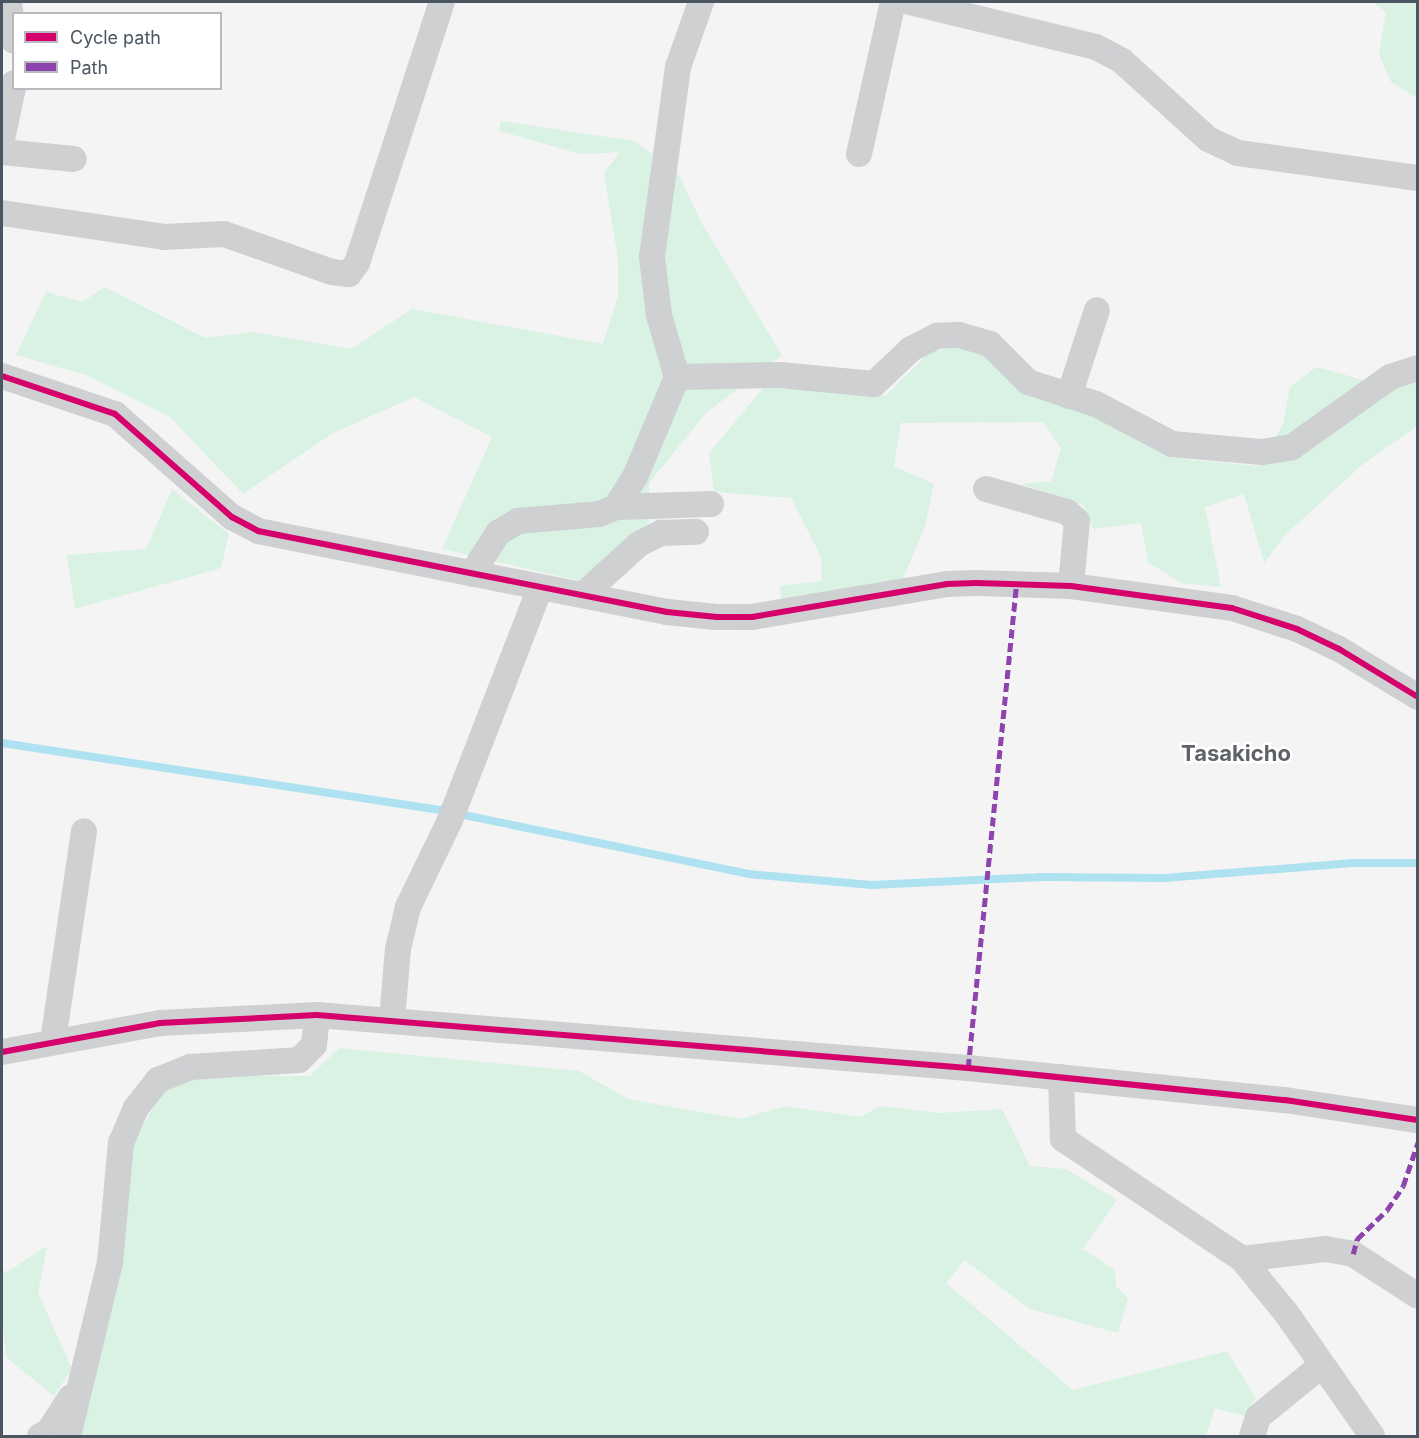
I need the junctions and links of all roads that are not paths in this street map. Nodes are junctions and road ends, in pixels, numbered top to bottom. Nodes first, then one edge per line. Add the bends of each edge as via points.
1 (9, 2) edge
2 (442, 2) edge
3 (700, 2) edge
4 (893, 2) edge
5 (910, 2) edge
6 (12, 25) edge
7 (13, 90) edge
8 (2, 139) edge
9 (2, 152) edge
10 (859, 154) dead end
11 (74, 159) dead end
12 (1418, 178) edge
13 (2, 213) edge
14 (1097, 310) dead end
15 (1103, 336) dead end
16 (1418, 368) edge
17 (677, 376) junction
18 (5, 385) edge
19 (1074, 397) junction
20 (986, 489) dead end
21 (711, 504) dead end
22 (616, 507) junction
23 (696, 532) dead end
24 (472, 574) junction
25 (1071, 586) junction
26 (540, 588) junction
27 (584, 594) junction
28 (1418, 697) edge
29 (84, 831) dead end
30 (317, 1016) junction
31 (392, 1020) junction
32 (53, 1041) junction
33 (2, 1052) edge
34 (1061, 1077) junction
35 (1418, 1120) edge
36 (1242, 1258) junction
37 (1418, 1296) edge
38 (1322, 1365) junction
39 (84, 1377) junction
40 (68, 1436) edge
41 (40, 1437) edge
42 (1252, 1437) edge
43 (1372, 1437) edge

1 - 6 street
2 - 13 street via 357,263 349,274 332,272 224,234 164,237
3 - 17 street via 678,68 652,257 659,315
4 - 10 street
5 - 12 street via 1096,47 1122,61 1208,139 1238,153
7 - 8 street
9 - 11 street
14 - 19 street
15 - 19 street
16 - 19 street via 1390,377 1292,447 1262,452 1172,444
17 - 19 street via 780,375 874,384 911,349 938,336 959,335 990,344 1028,382
17 - 22 street via 635,477
18 - 24 street via 115,414 232,517 258,531
20 - 25 street via 1067,512 1077,521
21 - 22 street
22 - 24 street via 599,514 518,521 498,533
23 - 27 street via 661,533 639,544
24 - 26 street
25 - 27 street via 947,584 753,617 667,612
25 - 28 street via 1232,608 1263,617 1339,649
26 - 27 street
26 - 31 street via 453,811 408,907 398,949
29 - 32 street
30 - 31 street
30 - 32 street via 160,1023
30 - 39 street via 314,1045 299,1060 191,1067 158,1080 136,1108 121,1143 110,1263
31 - 34 street
32 - 33 street
34 - 35 street via 1285,1100
34 - 36 street via 1063,1139
36 - 37 street via 1326,1249 1353,1254
36 - 38 street
38 - 42 street via 1258,1417
38 - 43 street
39 - 40 street
39 - 41 street via 49,1431

